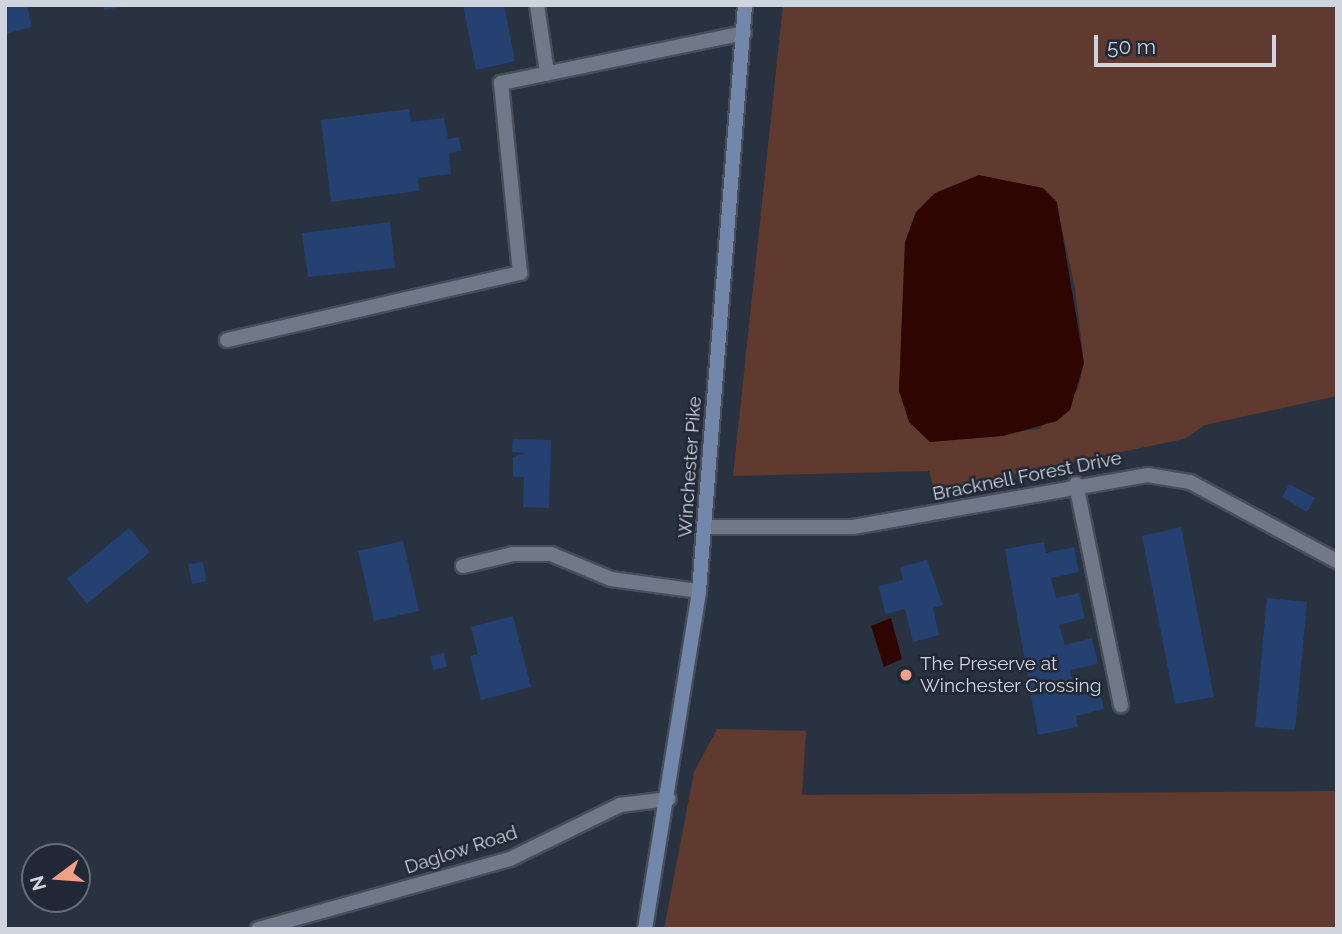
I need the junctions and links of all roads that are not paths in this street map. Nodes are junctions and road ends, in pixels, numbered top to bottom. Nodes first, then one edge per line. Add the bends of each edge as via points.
1 (537, 5) edge
2 (745, 5) edge
3 (744, 33) junction
4 (547, 73) junction
5 (227, 340) dead end
6 (1076, 484) junction
7 (705, 527) junction
8 (1337, 561) edge
9 (463, 566) dead end
10 (699, 590) junction
11 (1121, 705) dead end
12 (669, 799) junction
13 (258, 929) edge
14 (645, 929) edge

1 - 4 street
2 - 3 main road, Winchester Pike
3 - 4 street
3 - 7 main road, Winchester Pike
4 - 5 street via 501,83 520,273
6 - 7 street, Bracknell Forest Drive via 853,527
6 - 8 street, Bracknell Forest Drive via 1148,475 1191,482
6 - 11 street
7 - 10 main road, Winchester Pike
9 - 10 street via 513,554 551,554 611,579
10 - 12 main road, Winchester Pike
12 - 13 street, Daglow Road via 620,805 510,859
12 - 14 main road, Winchester Pike

